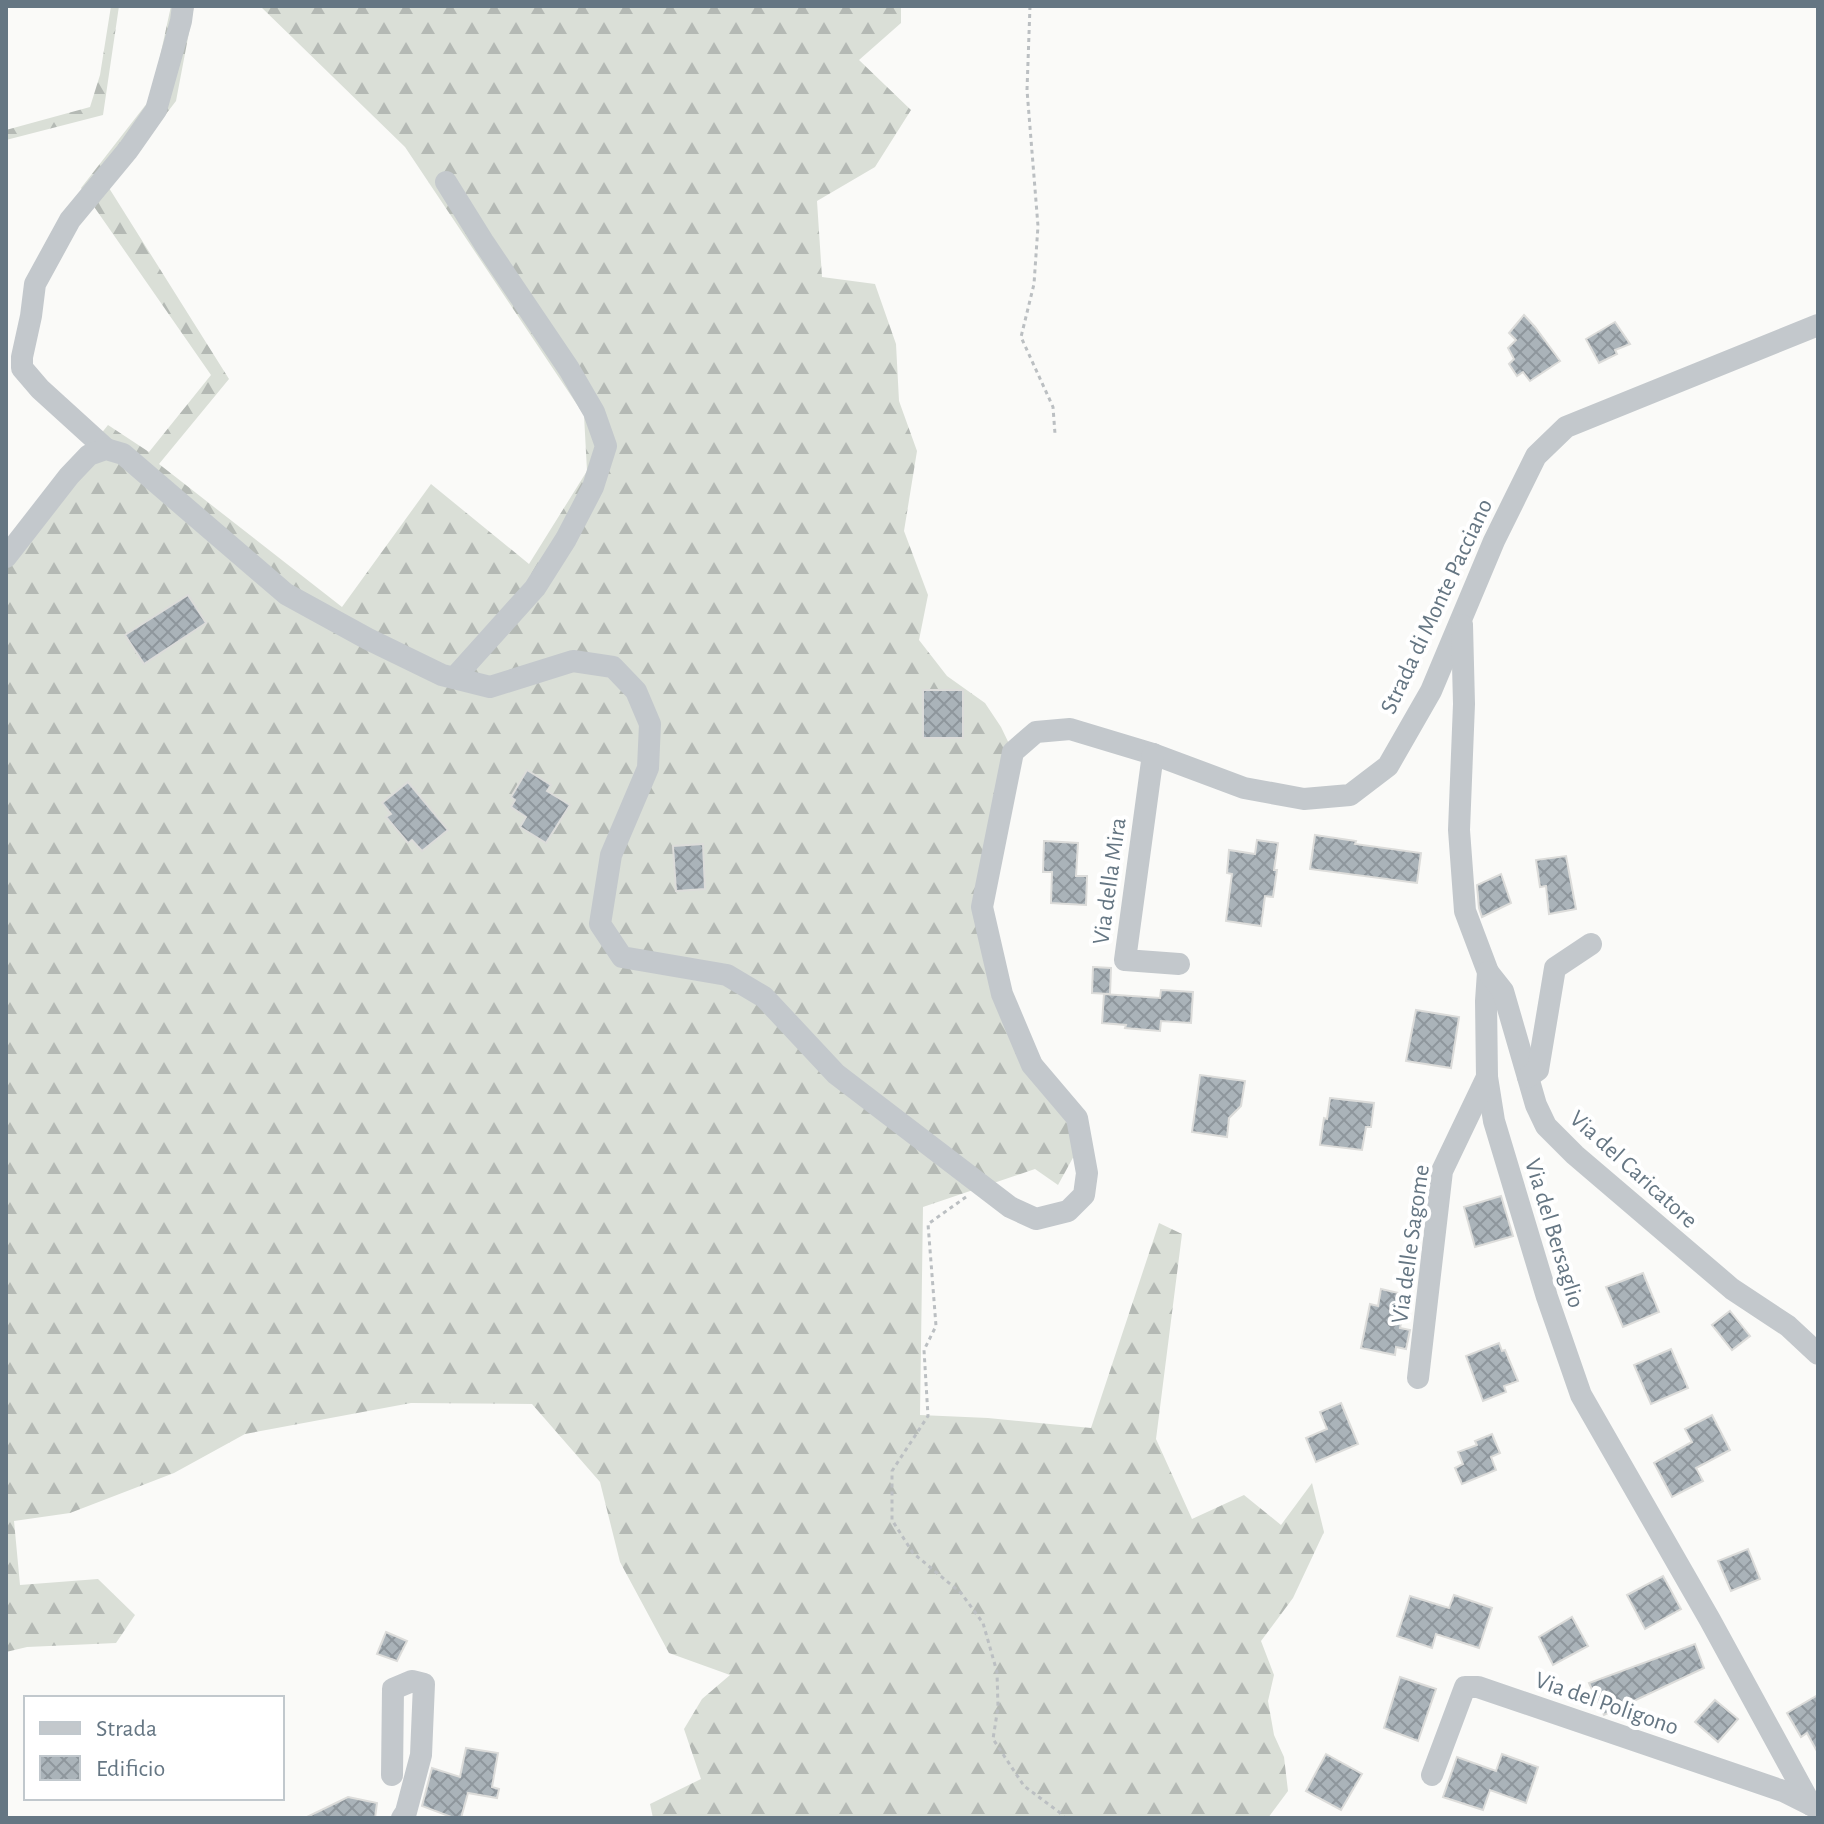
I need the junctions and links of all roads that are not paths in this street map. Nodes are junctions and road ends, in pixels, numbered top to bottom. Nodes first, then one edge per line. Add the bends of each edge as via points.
1 (183, 6) edge
2 (446, 182) dead end
3 (1818, 325) edge
4 (106, 449) junction
5 (6, 557) edge
6 (1462, 618) junction
7 (454, 678) junction
8 (1153, 754) junction
9 (1591, 944) dead end
10 (1179, 964) dead end
11 (1488, 972) junction
12 (1487, 1077) junction
13 (1528, 1077) junction
14 (1818, 1354) edge
15 (1418, 1378) dead end
16 (392, 1775) dead end
17 (1432, 1775) dead end
18 (1815, 1808) edge
19 (402, 1818) edge

1 - 4 street, Strada di Monte Pacciano via 156,110 70,220 35,284 22,357 22,368 40,389
2 - 7 street via 569,369 606,446 593,487 543,576
3 - 6 street, Strada di Monte Pacciano via 1566,427 1536,456
4 - 5 street via 89,455 69,476
4 - 7 street, Strada di Monte Pacciano via 123,454 286,594
6 - 8 street, Strada di Monte Pacciano via 1431,691 1388,766 1350,795 1304,799 1244,788
6 - 11 street, Via del Bersaglio via 1459,830 1465,911
7 - 8 street, Strada di Monte Pacciano via 490,687 573,661 613,667 636,691 650,724 648,768 611,855 600,924 622,957 727,975 764,997 836,1074 1010,1207 1036,1219 1068,1211 1084,1195 1087,1173 1077,1118 1032,1065 1002,994 982,907 1013,752 1036,732 1070,729
8 - 10 street, Via della Mira via 1125,960
9 - 13 street via 1555,968 1538,1070
11 - 12 street, Via del Bersaglio
11 - 13 street, Via del Caricatore via 1503,991
12 - 15 street, Via delle Sagome via 1442,1171
12 - 18 street, Via del Bersaglio via 1494,1121 1581,1395
13 - 14 street, Via del Caricatore via 1546,1126 1575,1155 1732,1289 1788,1326
16 - 19 street via 393,1689 412,1681 424,1684 421,1755
17 - 18 street, Via del Poligono via 1465,1687 1478,1687 1783,1791

